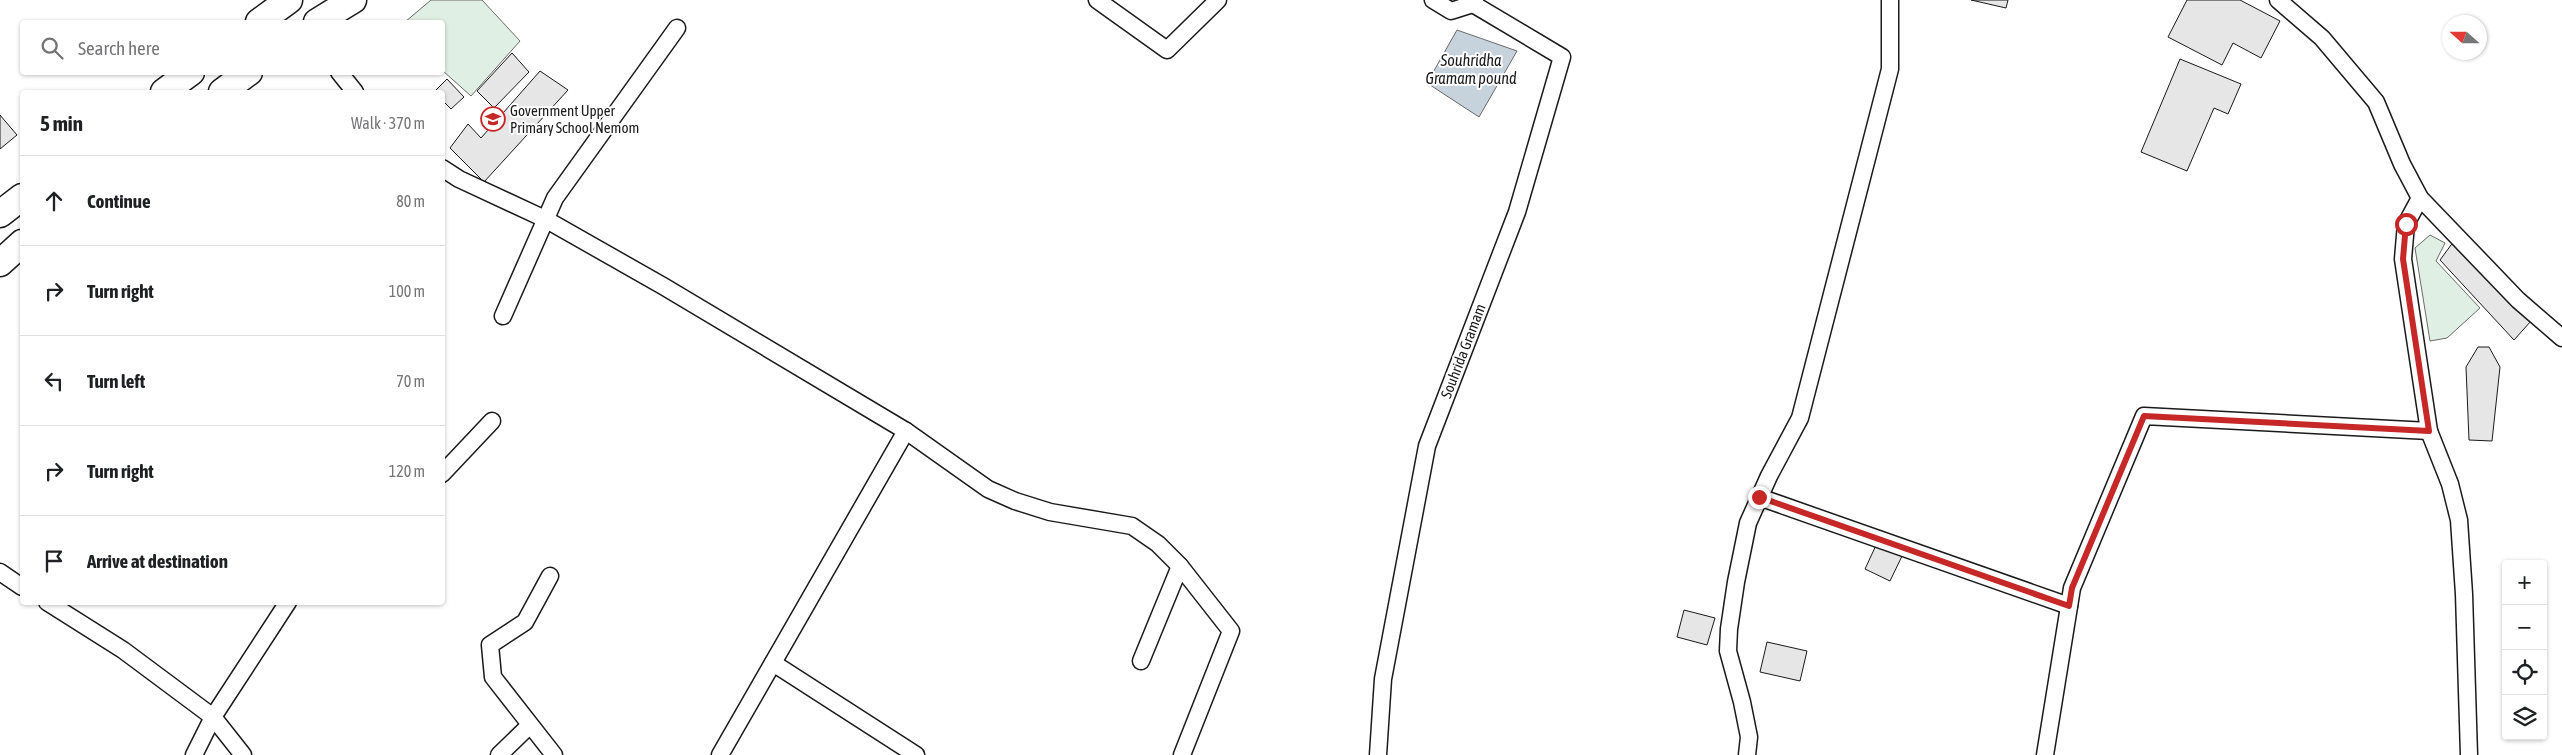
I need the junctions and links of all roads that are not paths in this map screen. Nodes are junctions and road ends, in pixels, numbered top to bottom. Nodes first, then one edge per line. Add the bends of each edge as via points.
1 (289, 0) edge
2 (354, 0) edge
3 (1097, 0) edge
4 (1218, 0) edge
5 (1433, 0) edge
6 (1890, 0) edge
7 (2278, 0) edge
8 (1474, 2) edge
9 (262, 20) edge
10 (320, 20) edge
11 (677, 28) dead end
12 (187, 75) edge
13 (245, 75) edge
14 (341, 75) edge
15 (167, 90) edge
16 (225, 90) edge
17 (353, 90) edge
18 (445, 170) edge
19 (2420, 198) junction
20 (20, 199) edge
21 (0, 214) edge
22 (545, 219) junction
23 (20, 245) edge
24 (0, 263) edge
25 (503, 316) dead end
26 (2562, 338) edge
27 (492, 421) dead end
28 (906, 431) junction
29 (2429, 431) junction
30 (445, 471) edge
31 (1759, 497) junction
32 (1180, 566) junction
33 (0, 572) edge
34 (550, 576) dead end
35 (20, 580) edge
36 (52, 605) edge
37 (286, 605) edge
38 (2069, 606) junction
39 (1141, 662) dead end
40 (773, 663) junction
41 (213, 717) junction
42 (530, 724) junction
43 (194, 755) edge
44 (244, 755) edge
45 (499, 755) edge
46 (554, 755) edge
47 (720, 755) edge
48 (916, 755) edge
49 (1182, 755) edge
50 (1378, 755) edge
51 (1747, 755) edge
52 (2045, 755) edge
53 (2469, 755) edge

1 - 9 main road
2 - 10 main road
3 - 4 street via 1167,50
5 - 8 street via 1451,11
6 - 31 street via 1890,69 1800,418
7 - 19 street via 2322,38 2376,102
8 - 50 street, Souhrida Gramam via 1562,57 1516,212 1426,446 1383,679
11 - 22 street via 555,198
12 - 15 main road
13 - 16 main road
14 - 17 street
18 - 22 street
19 - 26 street via 2518,300
19 - 29 street via 2406,224 2403,259
20 - 21 main road
22 - 25 street
22 - 28 street
23 - 24 main road
27 - 30 street
28 - 32 street via 988,489 1050,512 1132,526 1158,544
28 - 40 street
29 - 38 street via 2144,416 2072,588
29 - 53 street via 2450,484 2459,520
31 - 38 street
31 - 51 street via 1748,523 1728,628 1728,651 1749,737
32 - 39 street
32 - 49 street via 1231,630
33 - 35 street
34 - 42 street via 525,622 490,645 492,678
36 - 41 street via 123,650
37 - 41 street
38 - 52 street
40 - 47 street
40 - 48 street
41 - 43 street
41 - 44 street
42 - 45 street
42 - 46 street

